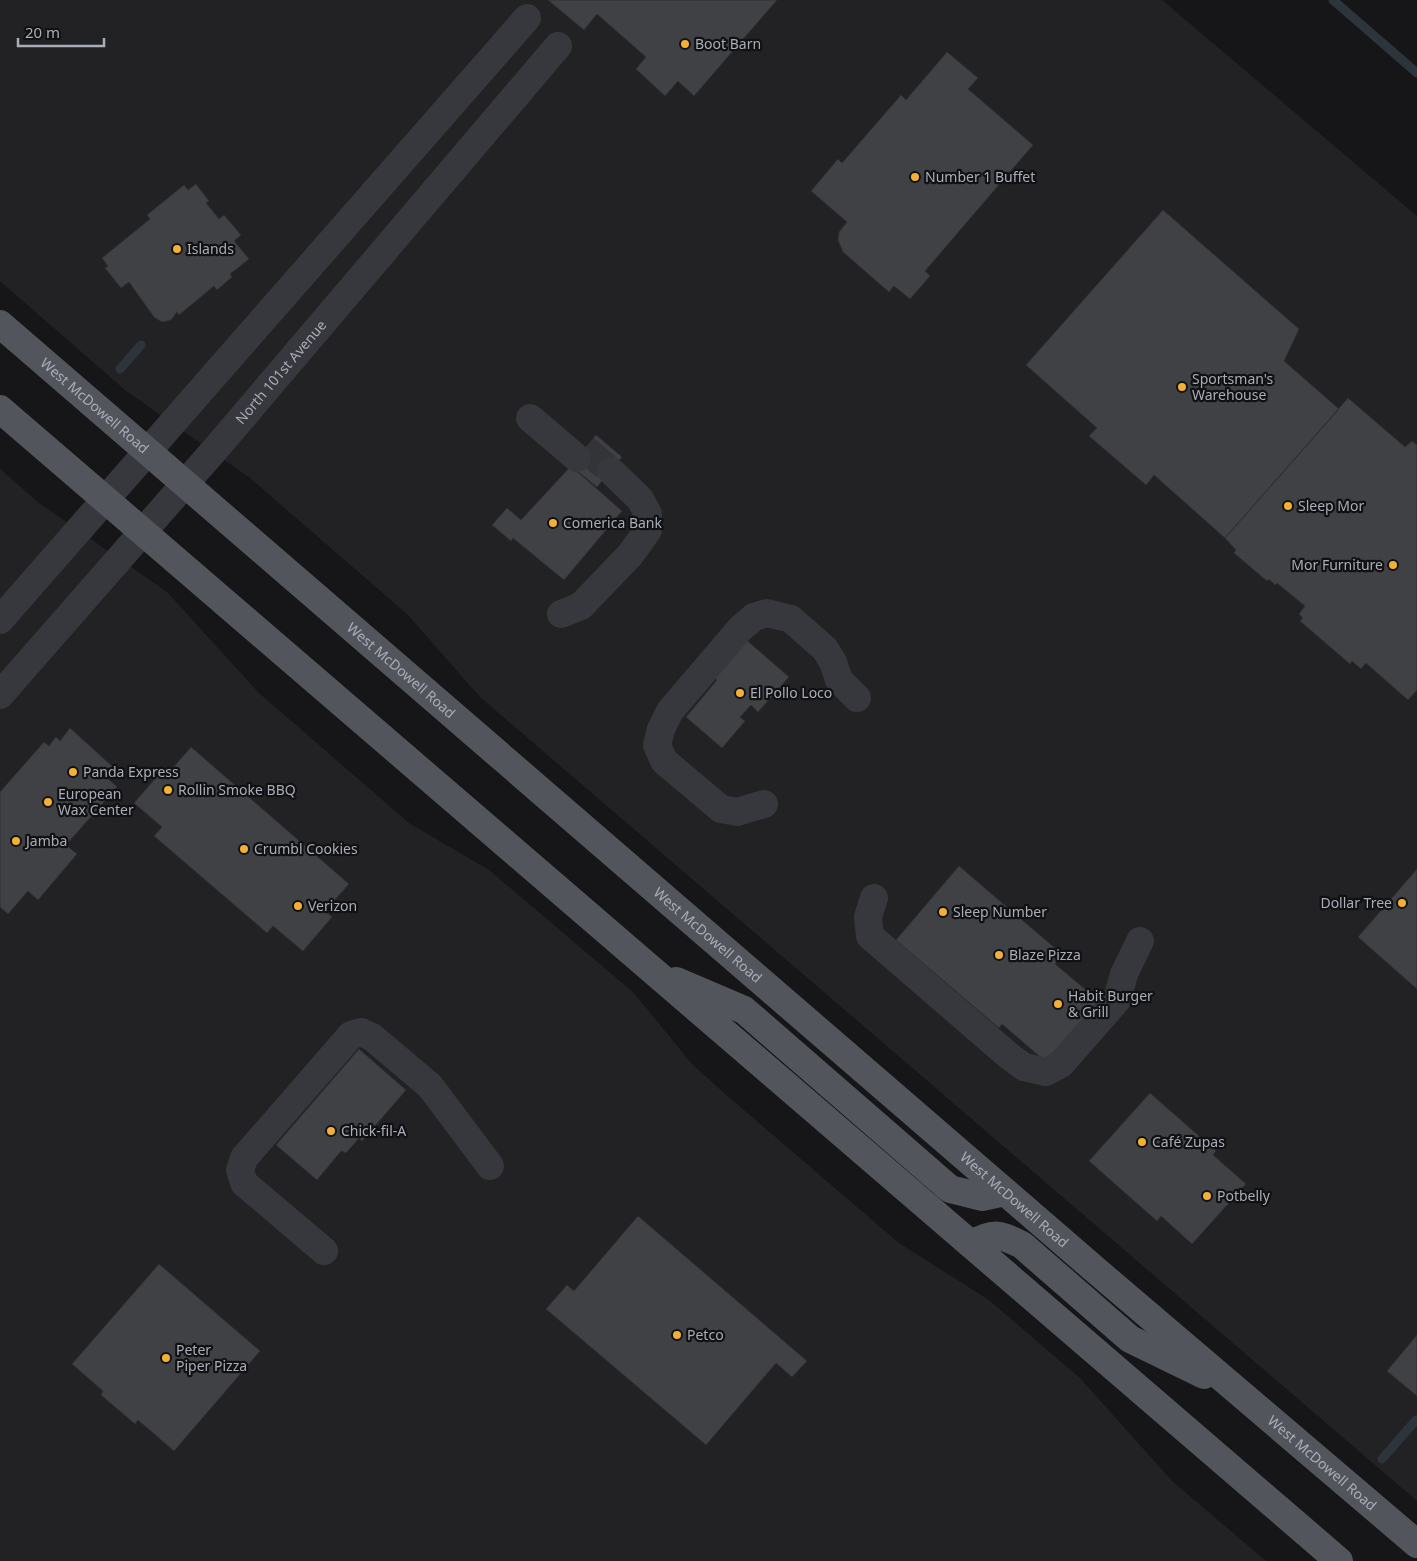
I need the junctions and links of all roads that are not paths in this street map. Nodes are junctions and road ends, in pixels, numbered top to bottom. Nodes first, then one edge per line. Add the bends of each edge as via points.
1 (527, 18) dead end
2 (558, 46) dead end
3 (0, 324) edge
4 (0, 409) edge
5 (534, 414) dead end
6 (148, 453) junction
7 (581, 454) tunnel mouth
8 (606, 476) tunnel mouth
9 (184, 484) junction
10 (105, 500) junction
11 (143, 532) junction
12 (558, 611) dead end
13 (0, 620) edge
14 (0, 695) edge
15 (857, 698) dead end
16 (764, 804) dead end
17 (874, 898) dead end
18 (1140, 941) dead end
19 (654, 972) junction
20 (490, 1166) dead end
21 (1006, 1192) junction
22 (970, 1244) junction
23 (324, 1251) dead end
24 (1241, 1393) junction
25 (1417, 1544) edge
26 (1339, 1561) edge

1 - 6 lane
2 - 9 lane, North 101st Avenue
3 - 6 main road, West McDowell Road
4 - 10 main road
5 - 7 lane
6 - 9 main road, West McDowell Road
6 - 10 lane
8 - 12 lane via 640,499 648,514 648,530 630,555 581,606
9 - 11 lane, North 101st Avenue
9 - 21 main road, West McDowell Road
10 - 11 main road
10 - 13 lane
11 - 14 lane, North 101st Avenue
11 - 19 main road
15 - 16 lane via 839,680 834,662 825,649 792,620 767,613 754,617 740,629 670,711 657,745 664,761 721,809 737,812
17 - 18 lane via 868,917 870,936 1009,1056 1024,1067 1046,1072 1061,1064 1117,1000 1124,974
19 - 21 main road via 744,1010 950,1189 982,1197
19 - 22 main road
20 - 23 lane via 430,1086 372,1037 361,1032 351,1035 244,1158 240,1170 244,1183
21 - 24 main road, West McDowell Road
22 - 24 main road via 991,1234 1022,1245 1130,1339
22 - 26 main road
24 - 25 main road, West McDowell Road

